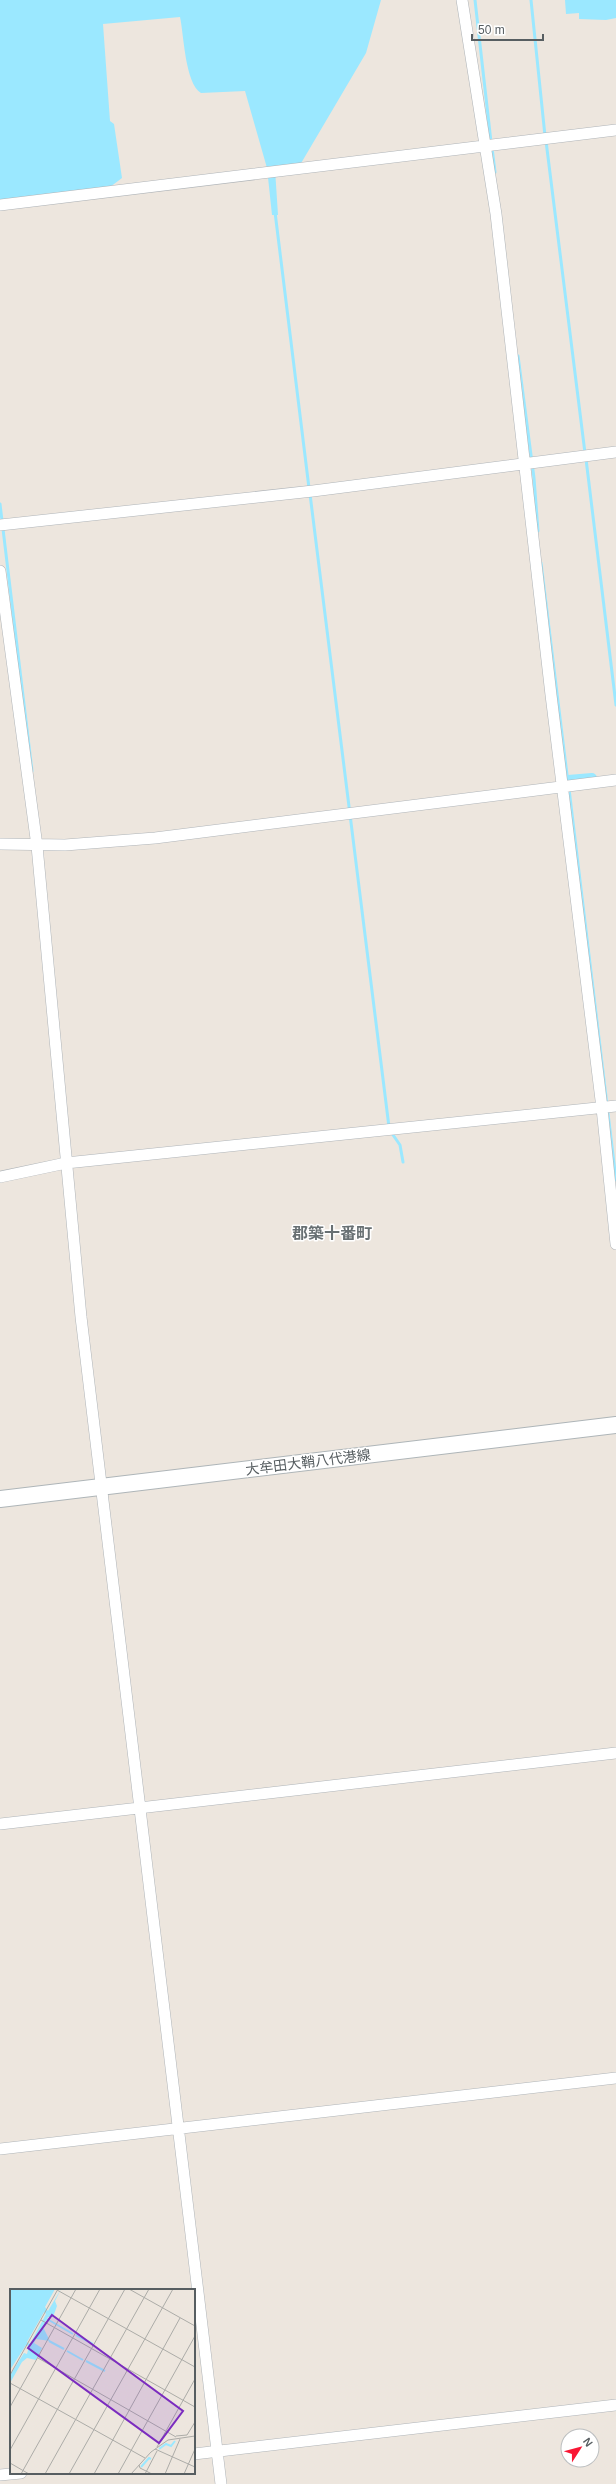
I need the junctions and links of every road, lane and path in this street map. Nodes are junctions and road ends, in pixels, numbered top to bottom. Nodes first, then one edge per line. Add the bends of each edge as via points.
1 (462, 0) edge
2 (616, 130) edge
3 (492, 147) junction
4 (0, 205) edge
5 (616, 452) edge
6 (529, 464) junction
7 (3, 525) edge
8 (0, 571) edge
9 (616, 780) edge
10 (568, 787) junction
11 (0, 844) edge
12 (37, 846) junction
13 (616, 1106) edge
14 (602, 1108) junction
15 (66, 1163) junction
16 (0, 1177) edge
17 (616, 1244) edge
18 (616, 1425) edge
19 (103, 1486) junction
20 (0, 1499) edge
21 (616, 1752) edge
22 (140, 1807) junction
23 (0, 1824) edge
24 (616, 2078) edge
25 (179, 2128) junction
26 (0, 2149) edge
27 (616, 2405) edge
28 (217, 2451) junction
29 (195, 2454) edge
30 (10, 2474) edge
31 (0, 2475) edge
32 (221, 2484) edge

1 - 3 street
2 - 3 street
3 - 4 street
3 - 6 street
5 - 6 street
6 - 7 street
6 - 10 street
8 - 12 street
9 - 10 street
10 - 12 street via 155,838
10 - 14 street
11 - 12 street
12 - 15 street
13 - 14 street
14 - 15 street
14 - 17 street
15 - 16 street
15 - 19 street via 81,1317
18 - 19 main road, 大牟田大鞘八代港線
19 - 20 main road, 大牟田大鞘八代港線
19 - 22 street
21 - 22 street
22 - 23 street
22 - 25 street
24 - 25 street
25 - 26 street
25 - 28 street
27 - 28 street
28 - 29 street
28 - 32 street
30 - 31 street

